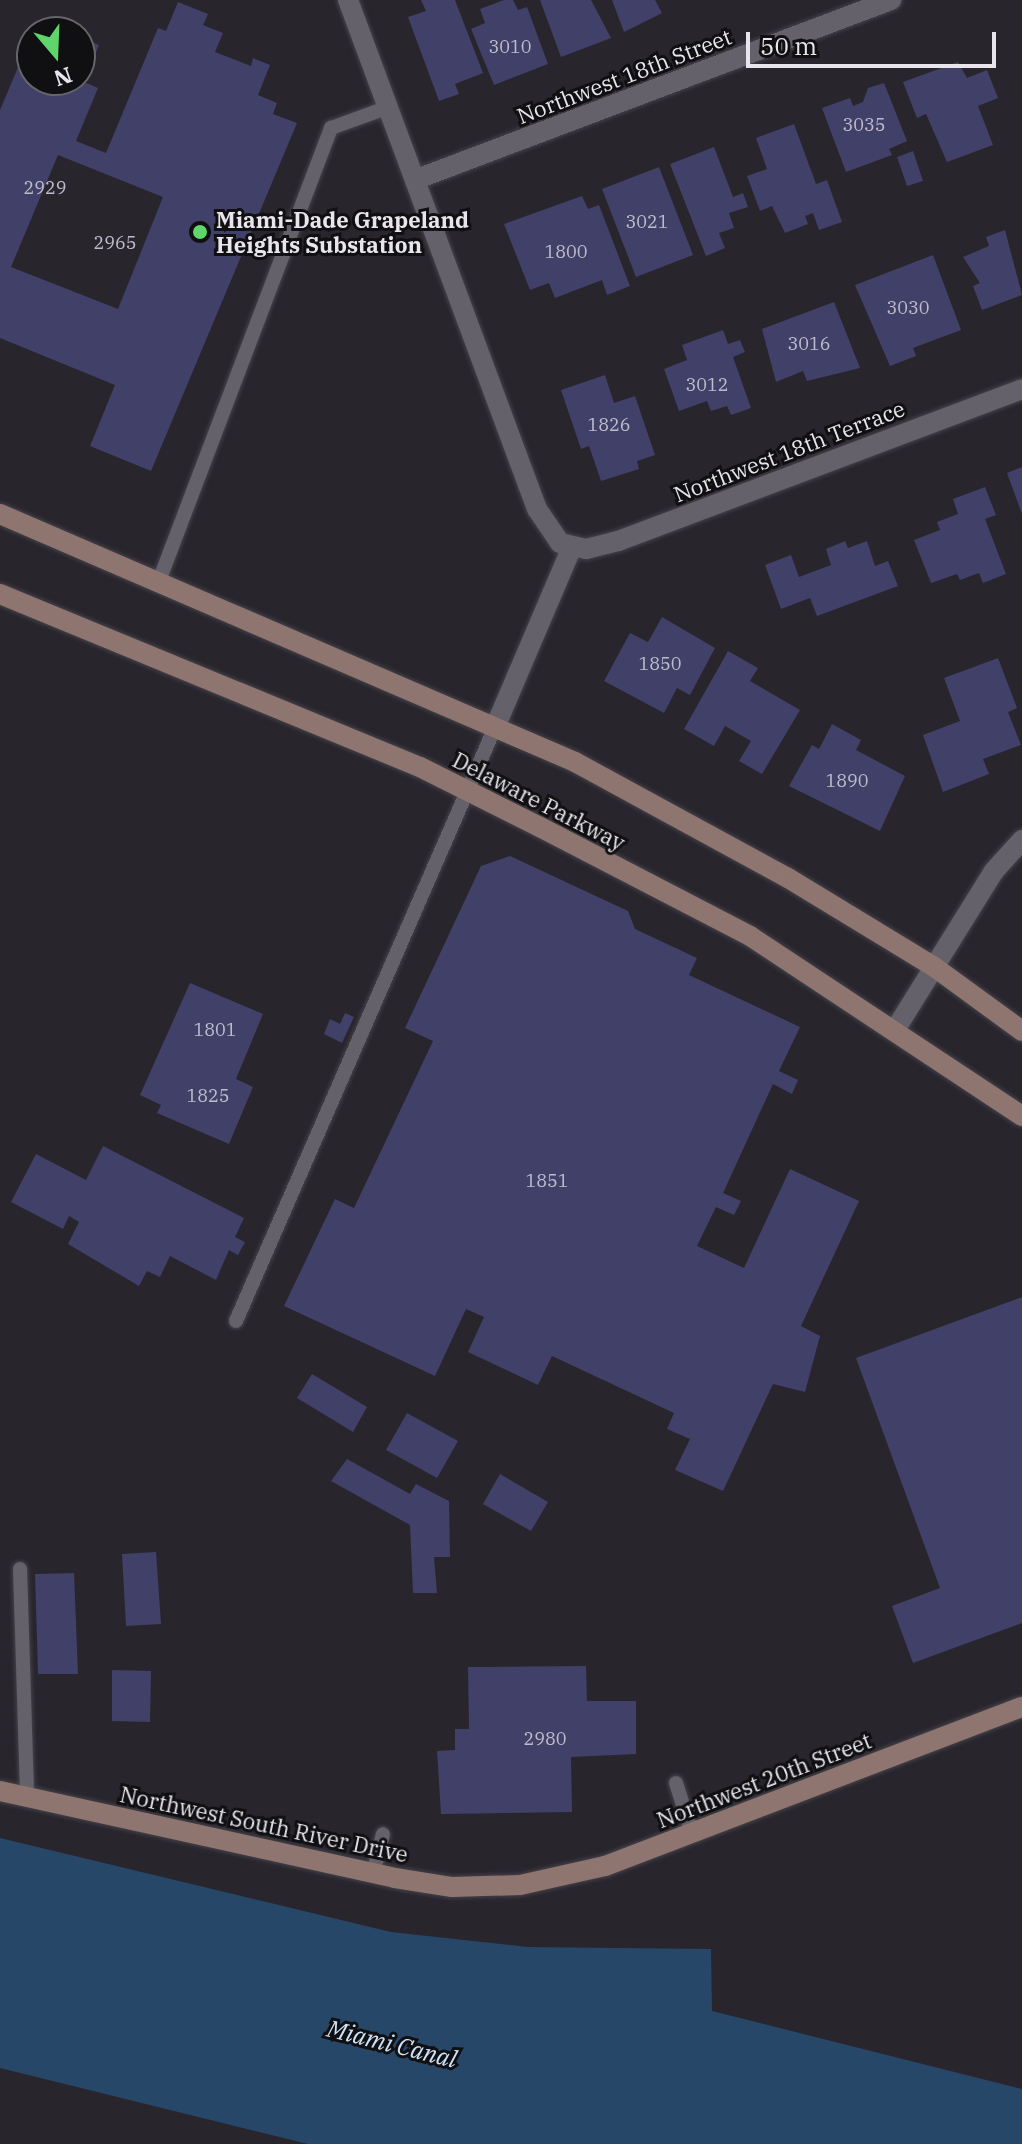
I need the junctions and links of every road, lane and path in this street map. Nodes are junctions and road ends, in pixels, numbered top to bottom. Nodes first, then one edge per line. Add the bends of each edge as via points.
1 (348, 0) edge
2 (891, 0) edge
3 (389, 107) junction
4 (417, 179) junction
5 (1022, 389) edge
6 (0, 514) edge
7 (571, 549) junction
8 (159, 581) junction
9 (0, 594) edge
10 (496, 725) junction
11 (465, 789) junction
12 (1022, 840) edge
13 (933, 966) junction
14 (895, 1030) junction
15 (1022, 1031) edge
16 (1022, 1116) edge
17 (236, 1321) dead end
18 (20, 1569) dead end
19 (1022, 1707) edge
20 (676, 1783) dead end
21 (0, 1791) edge
22 (27, 1797) junction
23 (692, 1833) junction
24 (383, 1834) dead end
25 (373, 1874) junction
26 (520, 1885) joint

1 - 3 street
2 - 4 street, Northwest 18th Street
3 - 4 street
3 - 8 lane via 331,128
4 - 7 street via 537,509 546,528
5 - 7 street, Northwest 18th Terrace via 618,541
6 - 8 street
7 - 10 street
8 - 10 street
9 - 11 street, Delaware Parkway
10 - 11 lane
10 - 13 street via 788,878
11 - 14 street, Delaware Parkway via 750,936
11 - 17 lane via 384,993
12 - 13 street via 994,871
13 - 14 street
13 - 15 street
14 - 16 street, Delaware Parkway
18 - 22 lane
19 - 23 street, Northwest 20th Street
20 - 23 lane
21 - 22 street, Northwest South River Drive
22 - 25 street, Northwest South River Drive
23 - 26 street, Northwest 20th Street via 583,1873
24 - 25 lane
25 - 26 street, Northwest South River Drive via 452,1887

